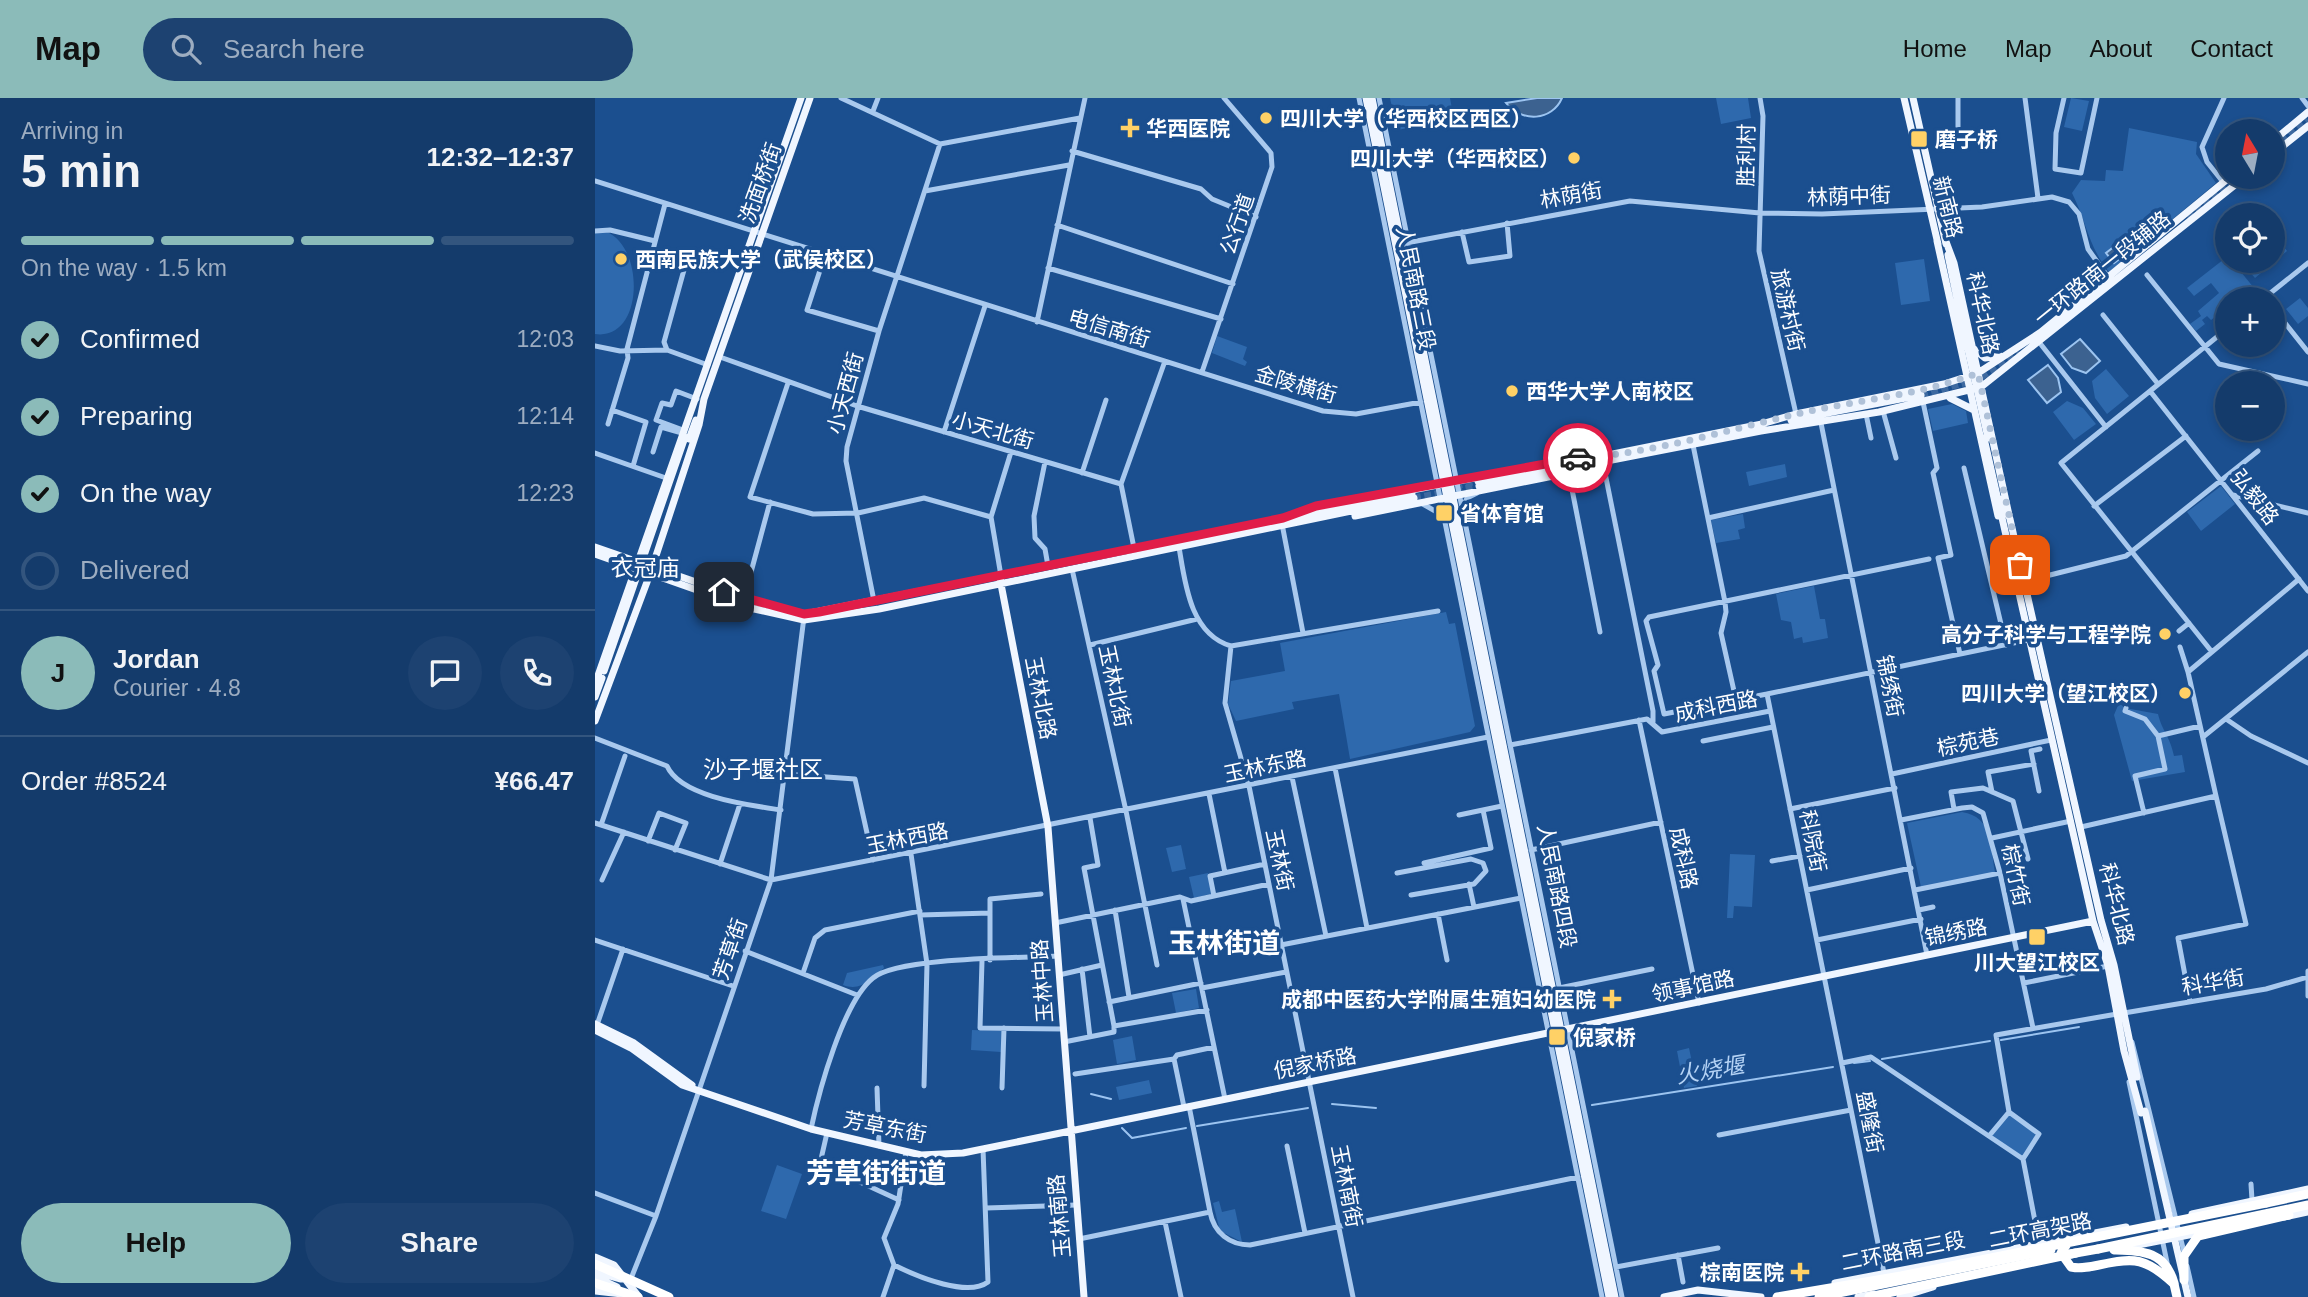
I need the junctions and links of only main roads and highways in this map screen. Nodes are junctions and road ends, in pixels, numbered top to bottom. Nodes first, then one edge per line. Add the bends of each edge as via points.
1 (801, 98) edge
2 (810, 98) edge
3 (1366, 98) edge
4 (1372, 98) edge
5 (1904, 98) edge
6 (1913, 98) edge
7 (2308, 112) edge
8 (2308, 126) edge
9 (2285, 131) edge
10 (2285, 144) edge
11 (2215, 189) edge
12 (2229, 189) edge
13 (1934, 209) junction
14 (757, 233) junction
15 (1941, 240) junction
16 (1399, 244) junction
17 (2111, 280) junction
18 (1960, 324) joint
19 (1969, 333) junction
20 (1956, 336) junction
21 (1973, 348) junction
22 (2004, 356) junction
23 (1961, 359) junction
24 (1978, 373) junction
25 (1998, 374) junction
26 (1965, 378) junction
27 (1944, 384) junction
28 (1981, 387) junction
29 (1929, 388) junction
30 (1968, 390) junction
31 (1945, 397) junction
32 (701, 399) junction
33 (1923, 399) junction
34 (1985, 401) junction
35 (1972, 407) junction
36 (1760, 428) junction
37 (685, 435) junction
38 (1986, 438) junction
39 (1599, 461) junction
40 (1447, 483) junction
41 (1476, 485) junction
42 (1415, 497) junction
43 (1450, 498) junction
44 (2010, 519) junction
45 (2000, 521) junction
46 (1282, 524) junction
47 (595, 547) edge
48 (595, 554) edge
49 (635, 565) junction
50 (1052, 568) junction
51 (651, 570) junction
52 (1000, 579) junction
53 (804, 617) junction
54 (607, 670) junction
55 (595, 684) edge
56 (595, 697) edge
57 (595, 720) edge
58 (1048, 827) joint
59 (2093, 921) junction
60 (1824, 976) joint
61 (2121, 1014) junction
62 (595, 1028) edge
63 (1558, 1032) junction
64 (2143, 1112) junction
65 (1069, 1132) junction
66 (1584, 1161) junction
67 (2308, 1189) edge
68 (2308, 1194) edge
69 (2266, 1203) junction
70 (2308, 1205) edge
71 (2308, 1211) edge
72 (2079, 1240) junction
73 (2098, 1249) junction
74 (2076, 1253) junction
75 (595, 1257) edge
76 (595, 1264) edge
77 (595, 1272) edge
78 (1884, 1273) junction
79 (595, 1277) edge
80 (1963, 1278) junction
81 (2184, 1280) junction
82 (629, 1281) junction
83 (595, 1283) edge
84 (2174, 1284) junction
85 (595, 1291) edge
86 (1888, 1294) edge
87 (1820, 1295) edge
88 (1840, 1295) edge
89 (637, 1296) edge
90 (669, 1297) edge
91 (678, 1297) edge
92 (1084, 1297) edge
93 (1609, 1297) edge
94 (1615, 1297) edge
95 (1664, 1297) edge
96 (1687, 1297) edge
97 (1727, 1297) edge
98 (1761, 1297) edge
99 (1777, 1297) edge
100 (1797, 1297) edge
101 (1813, 1297) edge
102 (1858, 1297) edge
103 (1869, 1297) edge
104 (1900, 1297) edge
105 (2175, 1297) edge
106 (2186, 1297) edge

1 - 14 main road, 洗面桥街
2 - 14 main road, 洗面桥街
3 - 16 main road, 人民南路三段
4 - 16 main road, 人民南路三段
5 - 13 main road, 新南路
6 - 13 main road, 新南路
7 - 9 main road
8 - 10 main road
11 - 17 main road, 一环路南一段辅路
12 - 17 main road, 一环路南一段辅路
13 - 15 main road, 新南路
14 - 32 main road, 洗面桥街 via 720,357
14 - 32 main road, 洗面桥街 via 708,365
15 - 18 main road, 新南路
15 - 19 main road, 科华北路 via 1954,263
15 - 20 main road, 科华北路
16 - 40 main road, 人民南路三段
17 - 22 main road, 一环路南一段辅路
17 - 25 main road, 一环路南一段辅路
18 - 38 main road, 科华北路, bridge
19 - 20 main road via 1965,344
19 - 21 main road, 科华北路
20 - 23 main road, 科华北路
21 - 22 main road via 1985,359
21 - 24 main road, 科华北路
22 - 24 main road, 一环路南一段辅路
23 - 26 main road, 科华北路
23 - 27 main road via 1959,372
24 - 26 main road, 一环路南一段辅路
24 - 28 main road, 科华北路
25 - 28 main road, 一环路南一段辅路
25 - 34 main road
26 - 27 main road, 一环路南一段辅路
26 - 30 main road, 科华北路
27 - 29 main road, 一环路南一段辅路
28 - 30 main road
28 - 34 main road, 科华北路
29 - 33 main road via 1933,395
29 - 36 main road, 一环路南一段辅路 via 1795,414
30 - 31 main road
30 - 35 main road, 科华北路
31 - 33 main road
31 - 35 main road
32 - 37 main road, 洗面桥街
32 - 51 main road, 洗面桥街 via 699,425
33 - 36 main road
33 - 36 main road via 1881,413
34 - 35 main road via 1977,396
34 - 44 main road, 科华北路
35 - 45 main road, 科华北路
36 - 39 main road
36 - 39 main road
37 - 49 main road, 洗面桥街
37 - 54 main road, bridge
38 - 44 main road, 科华北路
38 - 45 main road, 科华北路
39 - 41 main road via 1569,474
39 - 41 main road via 1572,458
40 - 41 main road
40 - 42 main road via 1422,487
40 - 43 main road
41 - 43 main road
42 - 43 main road
42 - 46 main road
42 - 46 main road via 1316,506
43 - 63 main road, 人民南路四段
44 - 61 main road, 科华北路
45 - 59 main road, 科华北路
46 - 50 main road via 1134,548
46 - 50 main road via 1072,569
47 - 49 main road
48 - 49 main road
49 - 51 main road
49 - 55 main road, 洗面桥街
50 - 52 main road
51 - 53 main road via 745,607
51 - 57 main road, 洗面桥街
52 - 53 main road
52 - 53 main road via 879,609
52 - 58 main road, 玉林北路
54 - 56 main road
54 - 57 main road
58 - 65 main road, 玉林中路
59 - 60 main road, 锦绣路
59 - 61 main road, 科华北路
60 - 63 main road, 领事馆路
61 - 64 main road, 科华北路 via 2128,1029
61 - 64 main road, 科华北路 via 2124,1051
62 - 65 main road, 芳草东街 via 698,1089 811,1129 906,1152 930,1155 983,1149
63 - 65 main road, 倪家桥路
63 - 66 main road, 人民南路四段
64 - 81 main road, 科华北路, bridge
64 - 106 main road, bridge
65 - 92 main road, 玉林南路
66 - 93 main road, 人民南路四段
66 - 94 main road, 人民南路四段
67 - 78 main road, 二环路南三段
68 - 69 highway, 二环高架路
69 - 72 highway, 二环高架路, bridge
69 - 84 highway, bridge via 2078,1237 2063,1245 2062,1256 2071,1267 2141,1261
70 - 73 highway, 二环高架路, bridge
71 - 80 main road, 二环路南三段
71 - 81 highway, bridge via 2198,1236 2184,1256
72 - 88 highway, bridge via 2039,1253
72 - 99 highway, 二环高架路, bridge
73 - 74 highway, 二环高架路
73 - 84 highway, bridge via 2152,1253 2168,1265
74 - 88 highway, bridge
74 - 103 highway, 二环高架路, bridge
75 - 82 main road via 614,1265
76 - 90 highway, bridge
77 - 82 main road
78 - 87 main road via 1869,1285
78 - 100 main road, 二环路南三段 via 1830,1284
79 - 89 main road
80 - 86 main road
80 - 104 main road, 二环路南三段
81 - 106 main road, 科华北路, bridge
82 - 89 main road
82 - 91 main road
83 - 89 highway, bridge
84 - 105 highway
85 - 89 main road
86 - 102 main road
87 - 88 highway
87 - 100 main road
87 - 101 main road
95 - 98 main road via 1698,1290
96 - 97 main road

